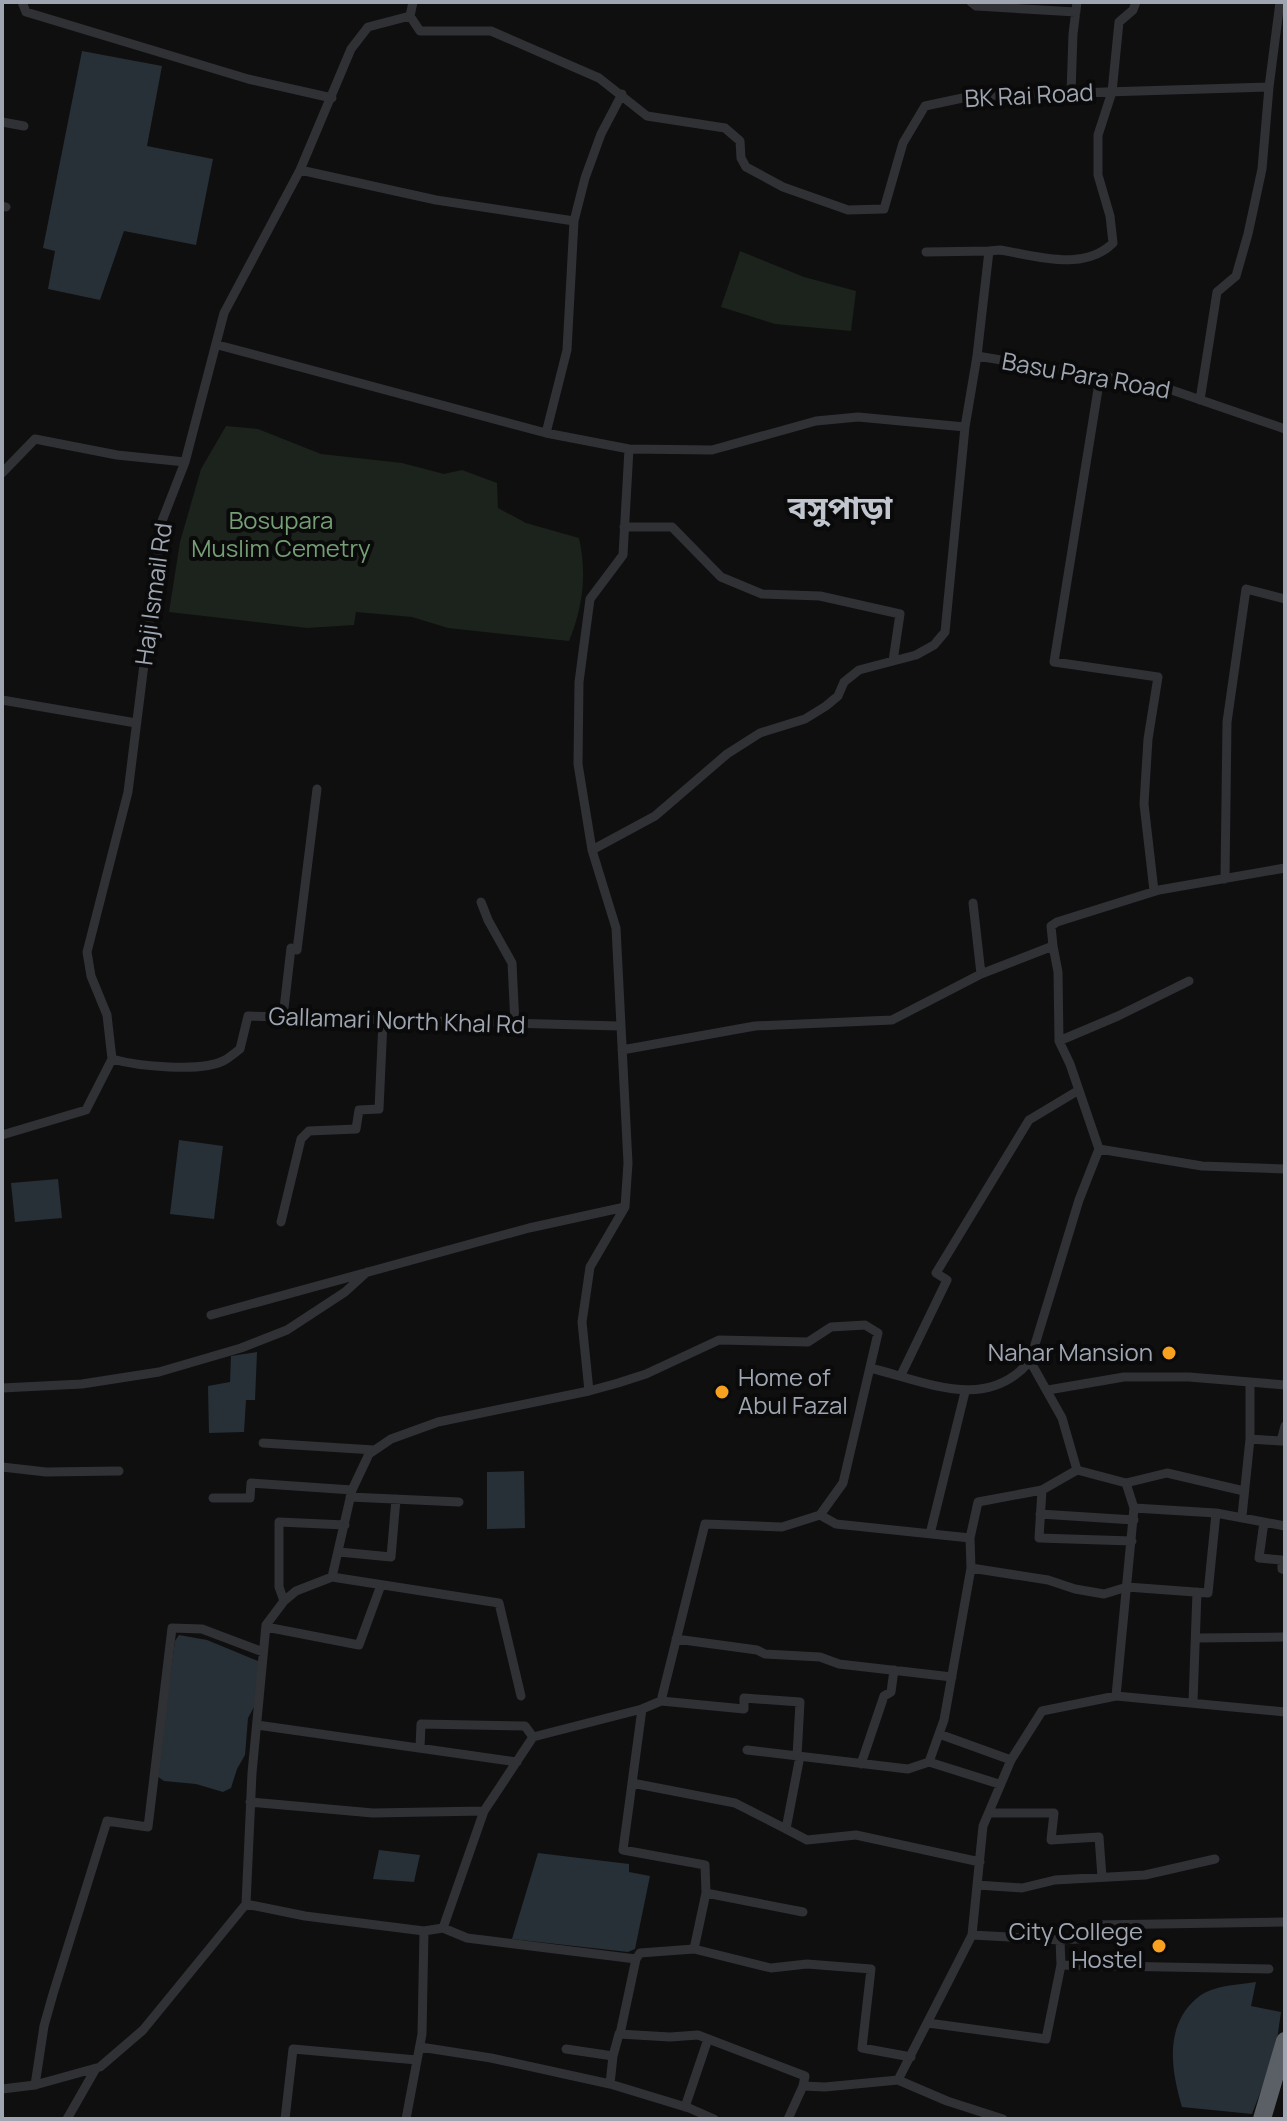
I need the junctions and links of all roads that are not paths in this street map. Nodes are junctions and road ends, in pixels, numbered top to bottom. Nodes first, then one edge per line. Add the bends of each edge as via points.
1 (22, 2) edge
2 (413, 2) edge
3 (971, 2) edge
4 (1136, 2) edge
5 (1280, 2) edge
6 (1077, 7) edge
7 (410, 16) junction
8 (1269, 87) junction
9 (1112, 92) junction
10 (1071, 93) junction
11 (622, 94) junction
12 (332, 98) junction
13 (2, 122) edge
14 (24, 126) dead end
15 (300, 170) junction
16 (574, 221) junction
17 (989, 251) junction
18 (926, 252) dead end
19 (218, 345) junction
20 (977, 356) junction
21 (1100, 377) junction
22 (1200, 400) junction
23 (965, 427) junction
24 (1285, 429) edge
25 (546, 433) junction
26 (629, 449) junction
27 (185, 462) junction
28 (2, 473) edge
29 (624, 527) junction
30 (1285, 599) edge
31 (893, 661) junction
32 (2, 700) edge
33 (136, 723) junction
34 (317, 789) dead end
35 (592, 850) junction
36 (1285, 868) edge
37 (1225, 879) junction
38 (1154, 891) junction
39 (481, 902) dead end
40 (973, 903) dead end
41 (1053, 946) junction
42 (981, 974) junction
43 (1189, 981) dead end
44 (283, 1017) junction
45 (383, 1021) junction
46 (515, 1024) junction
47 (619, 1026) junction
48 (1059, 1041) junction
49 (622, 1050) junction
50 (112, 1059) junction
51 (1079, 1090) junction
52 (2, 1135) edge
53 (1099, 1149) junction
54 (1285, 1169) edge
55 (625, 1207) junction
56 (281, 1222) dead end
57 (368, 1271) junction
58 (211, 1315) dead end
59 (1030, 1361) junction
60 (871, 1363) junction
61 (901, 1375) junction
62 (1250, 1382) junction
63 (1285, 1385) edge
64 (2, 1388) edge
65 (1048, 1390) junction
66 (589, 1391) junction
67 (965, 1392) junction
68 (1285, 1426) edge
69 (1250, 1439) junction
70 (263, 1443) dead end
71 (374, 1450) junction
72 (2, 1467) edge
73 (1077, 1470) junction
74 (119, 1471) dead end
75 (1126, 1483) junction
76 (1042, 1490) junction
77 (1244, 1491) junction
78 (351, 1494) junction
79 (213, 1498) dead end
80 (396, 1499) junction
81 (459, 1502) dead end
82 (1134, 1508) junction
83 (1216, 1513) junction
84 (1040, 1514) junction
85 (820, 1515) junction
86 (1242, 1516) junction
87 (1134, 1520) junction
88 (1264, 1522) junction
89 (345, 1525) junction
90 (1285, 1526) edge
91 (930, 1534) junction
92 (970, 1538) junction
93 (1132, 1541) junction
94 (339, 1552) junction
95 (971, 1568) junction
96 (1285, 1570) edge
97 (332, 1577) junction
98 (381, 1585) junction
99 (1127, 1587) junction
100 (1197, 1592) junction
101 (284, 1601) junction
102 (266, 1627) junction
103 (1285, 1637) edge
104 (1196, 1638) junction
105 (676, 1639) junction
106 (263, 1652) junction
107 (894, 1670) junction
108 (952, 1677) junction
109 (521, 1696) dead end
110 (1116, 1696) junction
111 (661, 1701) junction
112 (1193, 1702) junction
113 (642, 1709) junction
114 (1285, 1712) edge
115 (257, 1725) junction
116 (939, 1734) junction
117 (533, 1737) junction
118 (420, 1748) junction
119 (747, 1750) dead end
120 (798, 1756) junction
121 (1011, 1760) junction
122 (517, 1762) junction
123 (929, 1762) junction
124 (861, 1764) junction
125 (632, 1783) junction
126 (999, 1784) junction
127 (250, 1802) junction
128 (484, 1811) junction
129 (989, 1813) junction
130 (786, 1829) junction
131 (1215, 1859) dead end
132 (980, 1862) junction
133 (1102, 1877) junction
134 (977, 1885) junction
135 (706, 1893) junction
136 (246, 1904) junction
137 (803, 1912) dead end
138 (1285, 1922) edge
139 (443, 1928) junction
140 (424, 1931) junction
141 (972, 1935) junction
142 (1060, 1940) junction
143 (694, 1949) junction
144 (636, 1959) junction
145 (1061, 1965) junction
146 (1269, 1969) dead end
147 (928, 2023) junction
148 (620, 2034) junction
149 (708, 2039) junction
150 (1285, 2041) edge
151 (420, 2047) junction
152 (566, 2049) dead end
153 (613, 2056) junction
154 (911, 2057) junction
155 (417, 2060) junction
156 (95, 2070) junction
157 (898, 2080) junction
158 (610, 2084) junction
159 (35, 2085) junction
160 (803, 2086) junction
161 (2, 2089) edge
162 (685, 2107) junction
163 (67, 2119) edge
164 (285, 2119) edge
165 (406, 2119) edge
166 (714, 2119) edge
167 (788, 2119) edge
168 (1003, 2119) edge
169 (1262, 2119) edge

1 - 12 street via 26,12 248,79
2 - 7 street
3 - 6 street
4 - 9 street via 1119,22
5 - 8 street
6 - 10 street
7 - 11 street, BK Rai Road via 420,31 491,31 599,78
7 - 12 street, Haji Ismail Rd via 368,27 351,49
8 - 9 street, BK Rai Road
8 - 22 street via 1262,169 1248,234 1236,276 1217,292
9 - 10 street, BK Rai Road
9 - 17 street via 1098,135 1098,175 1113,243 1102,255 1081,261
10 - 11 street, BK Rai Road via 972,96 925,106 903,143 884,209 848,210 783,187 746,167 740,141 725,128 647,116
11 - 16 street via 590,163
12 - 15 street, Haji Ismail Rd
13 - 14 street
15 - 16 street via 436,200
15 - 19 street, Haji Ismail Rd via 224,313
16 - 25 street via 567,350
17 - 18 street
17 - 20 street
19 - 25 street
19 - 27 street, Haji Ismail Rd
20 - 21 street, Basu Para Road
20 - 23 street
21 - 22 street, Basu Para Road via 1160,386
21 - 38 street via 1054,662 1158,677 1144,804
22 - 24 street, Basu Para Road
23 - 26 street via 858,417 816,421 712,450
23 - 31 street via 945,632 934,645
25 - 26 street
26 - 29 street
27 - 28 street via 35,439
27 - 33 street, Haji Ismail Rd via 162,521
29 - 31 street via 672,527 721,577 762,594 820,596 900,614
29 - 35 street via 623,555 590,599 579,682 578,764
30 - 37 street via 1246,589 1227,722
31 - 35 street via 859,670 826,706 805,719 760,733 655,816
32 - 33 street
33 - 50 street, Haji Ismail Rd via 128,792 87,952 107,1015
34 - 44 street
35 - 47 street via 616,928
36 - 37 street
37 - 38 street
38 - 41 street via 1057,922 1051,926
39 - 46 street via 512,963
40 - 42 street
41 - 42 street
41 - 48 street
42 - 49 street via 892,1020 755,1026
43 - 48 street
44 - 45 street, Gallamari North Khal Rd
44 - 50 street, Gallamari North Khal Rd via 248,1016 240,1049 223,1062 182,1068
45 - 46 street, Gallamari North Khal Rd
45 - 56 street via 379,1109 359,1110 356,1129 309,1131 301,1139
46 - 47 street, Gallamari North Khal Rd
47 - 49 street
48 - 51 street
49 - 55 street
50 - 52 street via 86,1110
51 - 53 street
51 - 61 street via 1029,1120 936,1273 947,1280
53 - 54 street via 1202,1166
53 - 59 street
55 - 57 street
55 - 66 street via 590,1267 582,1322
57 - 58 street
57 - 64 street via 287,1330 241,1348 159,1372 82,1384
59 - 65 street
59 - 67 street via 1010,1378
60 - 61 street via 870,1368
60 - 66 street via 878,1333 865,1325 831,1327 808,1342 719,1340 646,1374
60 - 85 street via 843,1483
61 - 67 street
62 - 63 street
62 - 65 street via 1124,1377
62 - 69 street
65 - 73 street
66 - 71 street via 438,1422
67 - 91 street
68 - 69 street via 1281,1441
69 - 77 street
70 - 71 street
71 - 78 street
72 - 74 street
73 - 75 street
73 - 76 street
75 - 77 street via 1167,1473
75 - 82 street
76 - 84 street
76 - 92 street via 978,1502
77 - 86 street
78 - 79 street via 251,1483 250,1498
78 - 80 street
78 - 89 street
80 - 81 street
80 - 94 street via 391,1557
82 - 83 street
82 - 87 street
83 - 86 street
83 - 100 street via 1208,1593
84 - 87 street
84 - 93 street via 1039,1538
85 - 91 street via 836,1524
85 - 105 street via 782,1527 705,1524
86 - 88 street
87 - 93 street
88 - 90 street
88 - 96 street via 1259,1558 1282,1560
89 - 94 street
89 - 101 street via 279,1522 279,1587
91 - 92 street
92 - 95 street
93 - 99 street
94 - 97 street
95 - 99 street via 1104,1594
95 - 108 street
97 - 98 street
97 - 101 street
98 - 102 street via 359,1645
98 - 109 street via 499,1603
99 - 100 street
99 - 110 street
100 - 104 street
101 - 102 street
102 - 106 street
103 - 104 street
104 - 112 street
105 - 107 street
105 - 111 street
106 - 115 street
106 - 159 street via 202,1629 172,1628 148,1827 107,1821 44,2026
107 - 108 street
107 - 124 street via 891,1692 884,1696
108 - 116 street
110 - 112 street
110 - 121 street via 1042,1711
111 - 113 street
111 - 120 street via 744,1709 744,1698 800,1702
112 - 114 street
113 - 117 street
113 - 125 street
115 - 118 street
115 - 127 street
116 - 121 street
116 - 123 street
117 - 118 street via 525,1726 421,1724
117 - 122 street
118 - 122 street
119 - 120 street
120 - 124 street
120 - 130 street
121 - 126 street
122 - 128 street
123 - 124 street via 908,1769
123 - 126 street
125 - 130 street via 735,1803
125 - 135 street via 623,1850 705,1865
126 - 129 street
127 - 128 street via 373,1813
127 - 136 street
128 - 139 street
129 - 132 street
129 - 133 street via 1054,1813 1051,1840 1099,1837
130 - 132 street via 807,1840 856,1835
131 - 133 street via 1145,1875
132 - 134 street
133 - 134 street via 1022,1888
134 - 141 street
135 - 137 street
135 - 143 street
136 - 140 street
136 - 156 street via 143,2030
138 - 142 street via 1093,1925 1094,1938
139 - 140 street
139 - 144 street via 467,1938
140 - 151 street
141 - 142 street
141 - 147 street
142 - 145 street
143 - 144 street via 640,1953
143 - 154 street via 771,1968 807,1964 871,1969 862,2048
144 - 148 street
145 - 146 street
145 - 147 street via 1046,2039
147 - 154 street
148 - 149 street
148 - 153 street
149 - 160 street via 805,2076
149 - 162 street
150 - 169 highway
151 - 155 street
151 - 158 street
152 - 153 street
153 - 158 street
154 - 157 street
155 - 164 street via 293,2049
155 - 165 street
156 - 159 street
156 - 163 street
157 - 160 street
157 - 168 street
158 - 162 street
159 - 161 street
160 - 167 street
162 - 166 street

